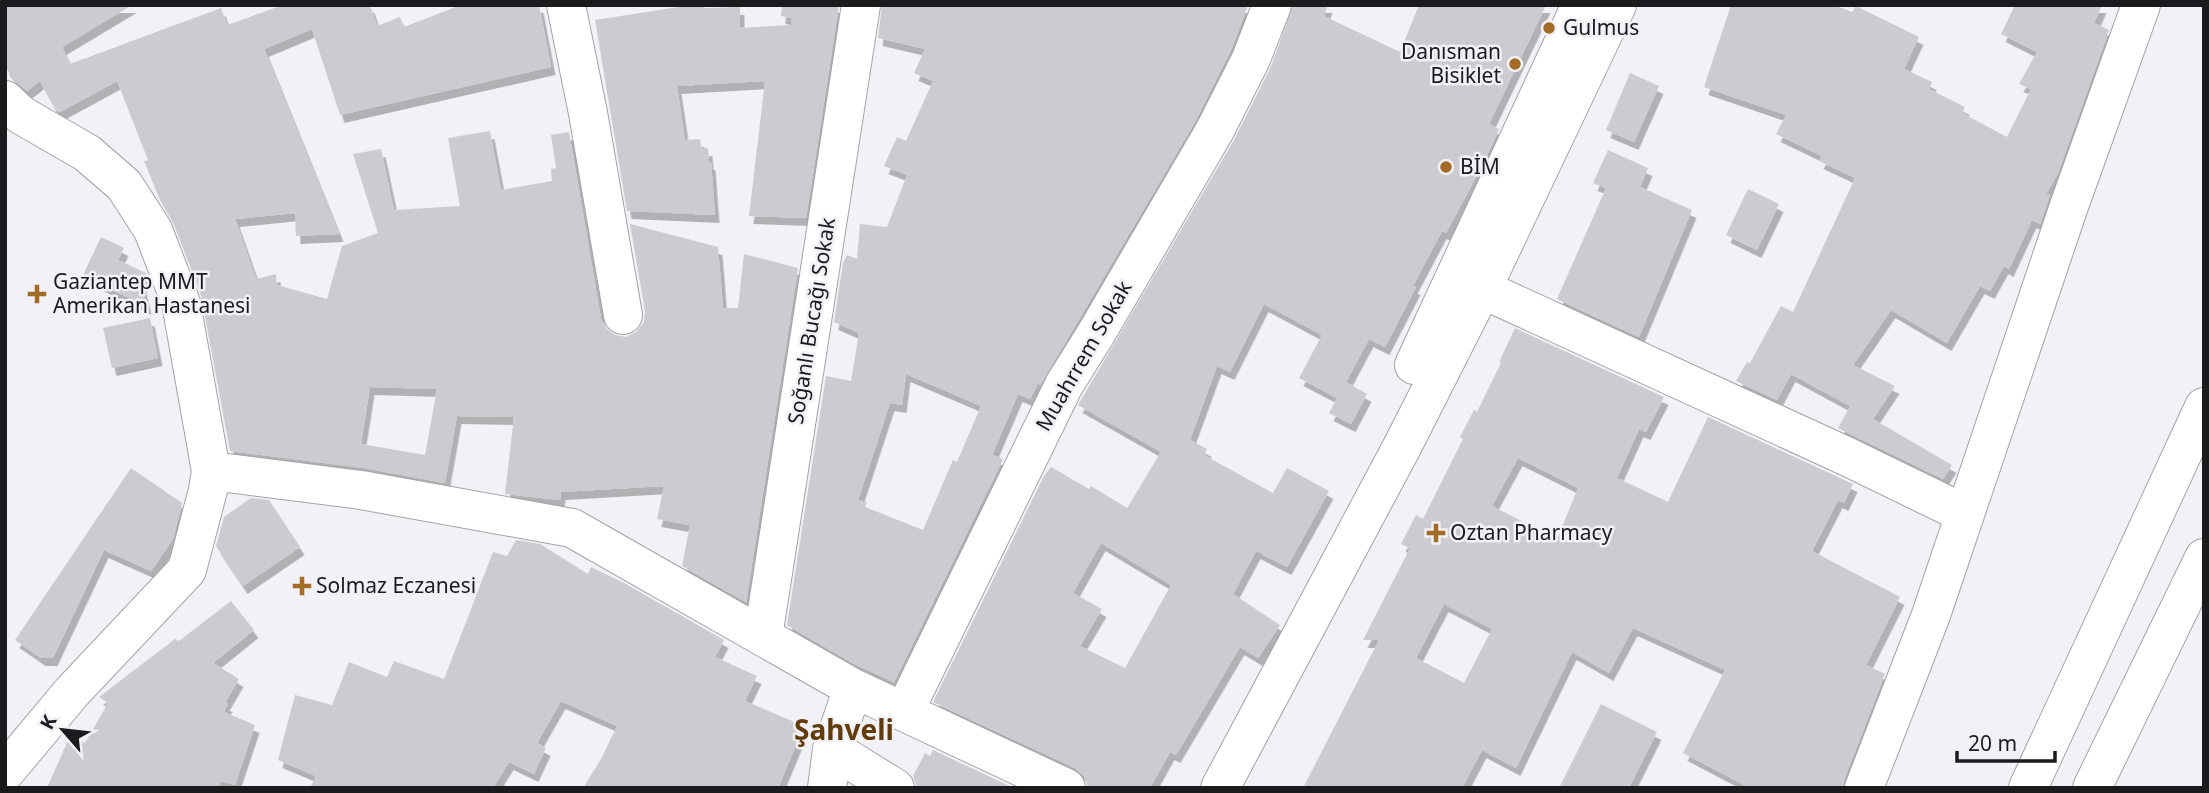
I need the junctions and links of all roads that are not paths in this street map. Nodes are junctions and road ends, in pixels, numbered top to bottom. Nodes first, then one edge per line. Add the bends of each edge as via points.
1 (566, 5) edge
2 (861, 5) edge
3 (1272, 5) edge
4 (1581, 5) edge
5 (1617, 5) edge
6 (2141, 5) edge
7 (5, 100) edge
8 (1482, 289) junction
9 (623, 315) dead end
10 (2204, 407) edge
11 (211, 471) junction
12 (1965, 514) junction
13 (2204, 558) edge
14 (763, 637) junction
15 (853, 688) junction
16 (904, 712) junction
17 (832, 749) junction
18 (5, 772) edge
19 (827, 788) edge
20 (895, 788) edge
21 (1066, 788) edge
22 (1194, 788) edge
23 (1220, 788) edge
24 (1864, 788) edge
25 (2028, 788) edge
26 (2092, 788) edge

1 - 9 street
2 - 14 street, Soğanlı Bucağı Sokak
3 - 16 street, Muahrrem Sokak via 1215,130 1064,384
4 - 22 street via 1343,513
5 - 8 street
6 - 12 street
7 - 11 street via 21,115 87,153 124,185 153,230 181,303
8 - 12 street
8 - 23 street
10 - 25 street
11 - 14 street via 361,490 572,528
11 - 18 street via 187,570 72,692
12 - 24 street
13 - 26 street
14 - 15 street
15 - 16 street
15 - 17 street
16 - 21 street
17 - 19 street
17 - 20 street

